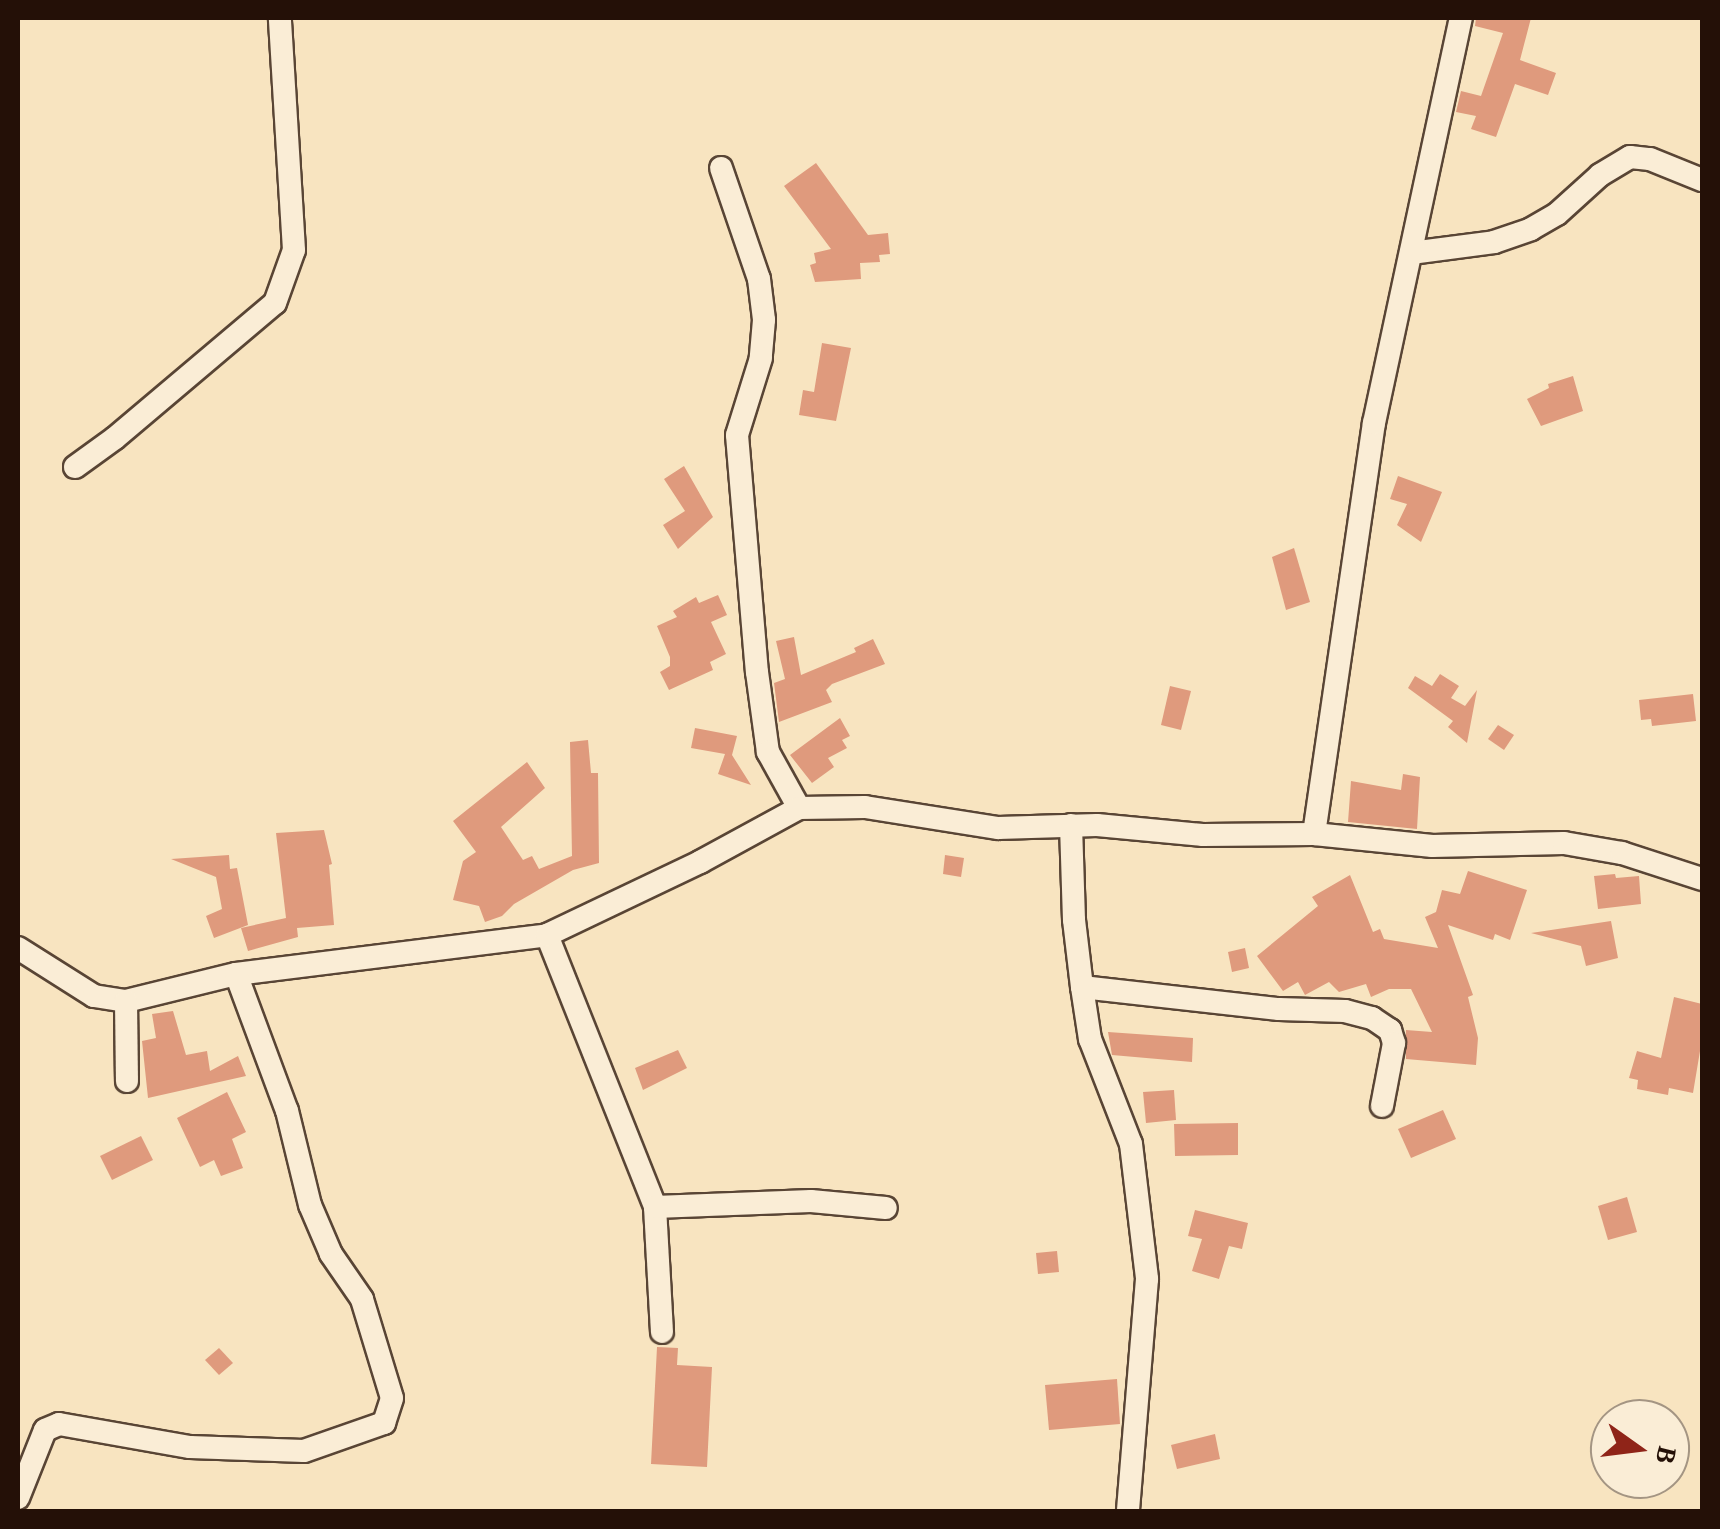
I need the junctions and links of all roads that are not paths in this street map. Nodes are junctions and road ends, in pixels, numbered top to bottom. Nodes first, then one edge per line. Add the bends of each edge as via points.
1 (280, 18) edge
2 (1461, 18) edge
3 (722, 168) dead end
4 (1702, 180) edge
5 (1411, 252) junction
6 (75, 466) dead end
7 (799, 808) junction
8 (1071, 824) junction
9 (1314, 834) junction
10 (1702, 879) edge
11 (547, 935) junction
12 (18, 948) edge
13 (236, 974) junction
14 (1082, 987) junction
15 (126, 1001) junction
16 (127, 1081) dead end
17 (1382, 1106) dead end
18 (655, 1207) junction
19 (886, 1208) dead end
20 (662, 1332) dead end
21 (18, 1498) edge
22 (1128, 1512) edge

1 - 6 street via 294,250 275,303
2 - 5 street
3 - 7 street via 759,279 764,320 761,358 737,435 757,672 768,752
4 - 5 street via 1650,158 1630,158 1530,230 1494,242
5 - 9 street via 1374,423
7 - 8 street via 865,807 998,828
7 - 11 street
8 - 9 street via 1203,835
8 - 14 street
9 - 10 street via 1432,846 1564,843
11 - 13 street
11 - 18 street
12 - 15 street via 94,996
13 - 15 street
13 - 21 street via 287,1112 310,1204 331,1254 362,1298 392,1398 384,1424 304,1450 190,1447 59,1424 45,1430
14 - 17 street via 1372,1018 1390,1030 1394,1043
14 - 22 street via 1090,1039 1131,1144 1148,1279
15 - 16 street
18 - 19 street via 811,1201
18 - 20 street

